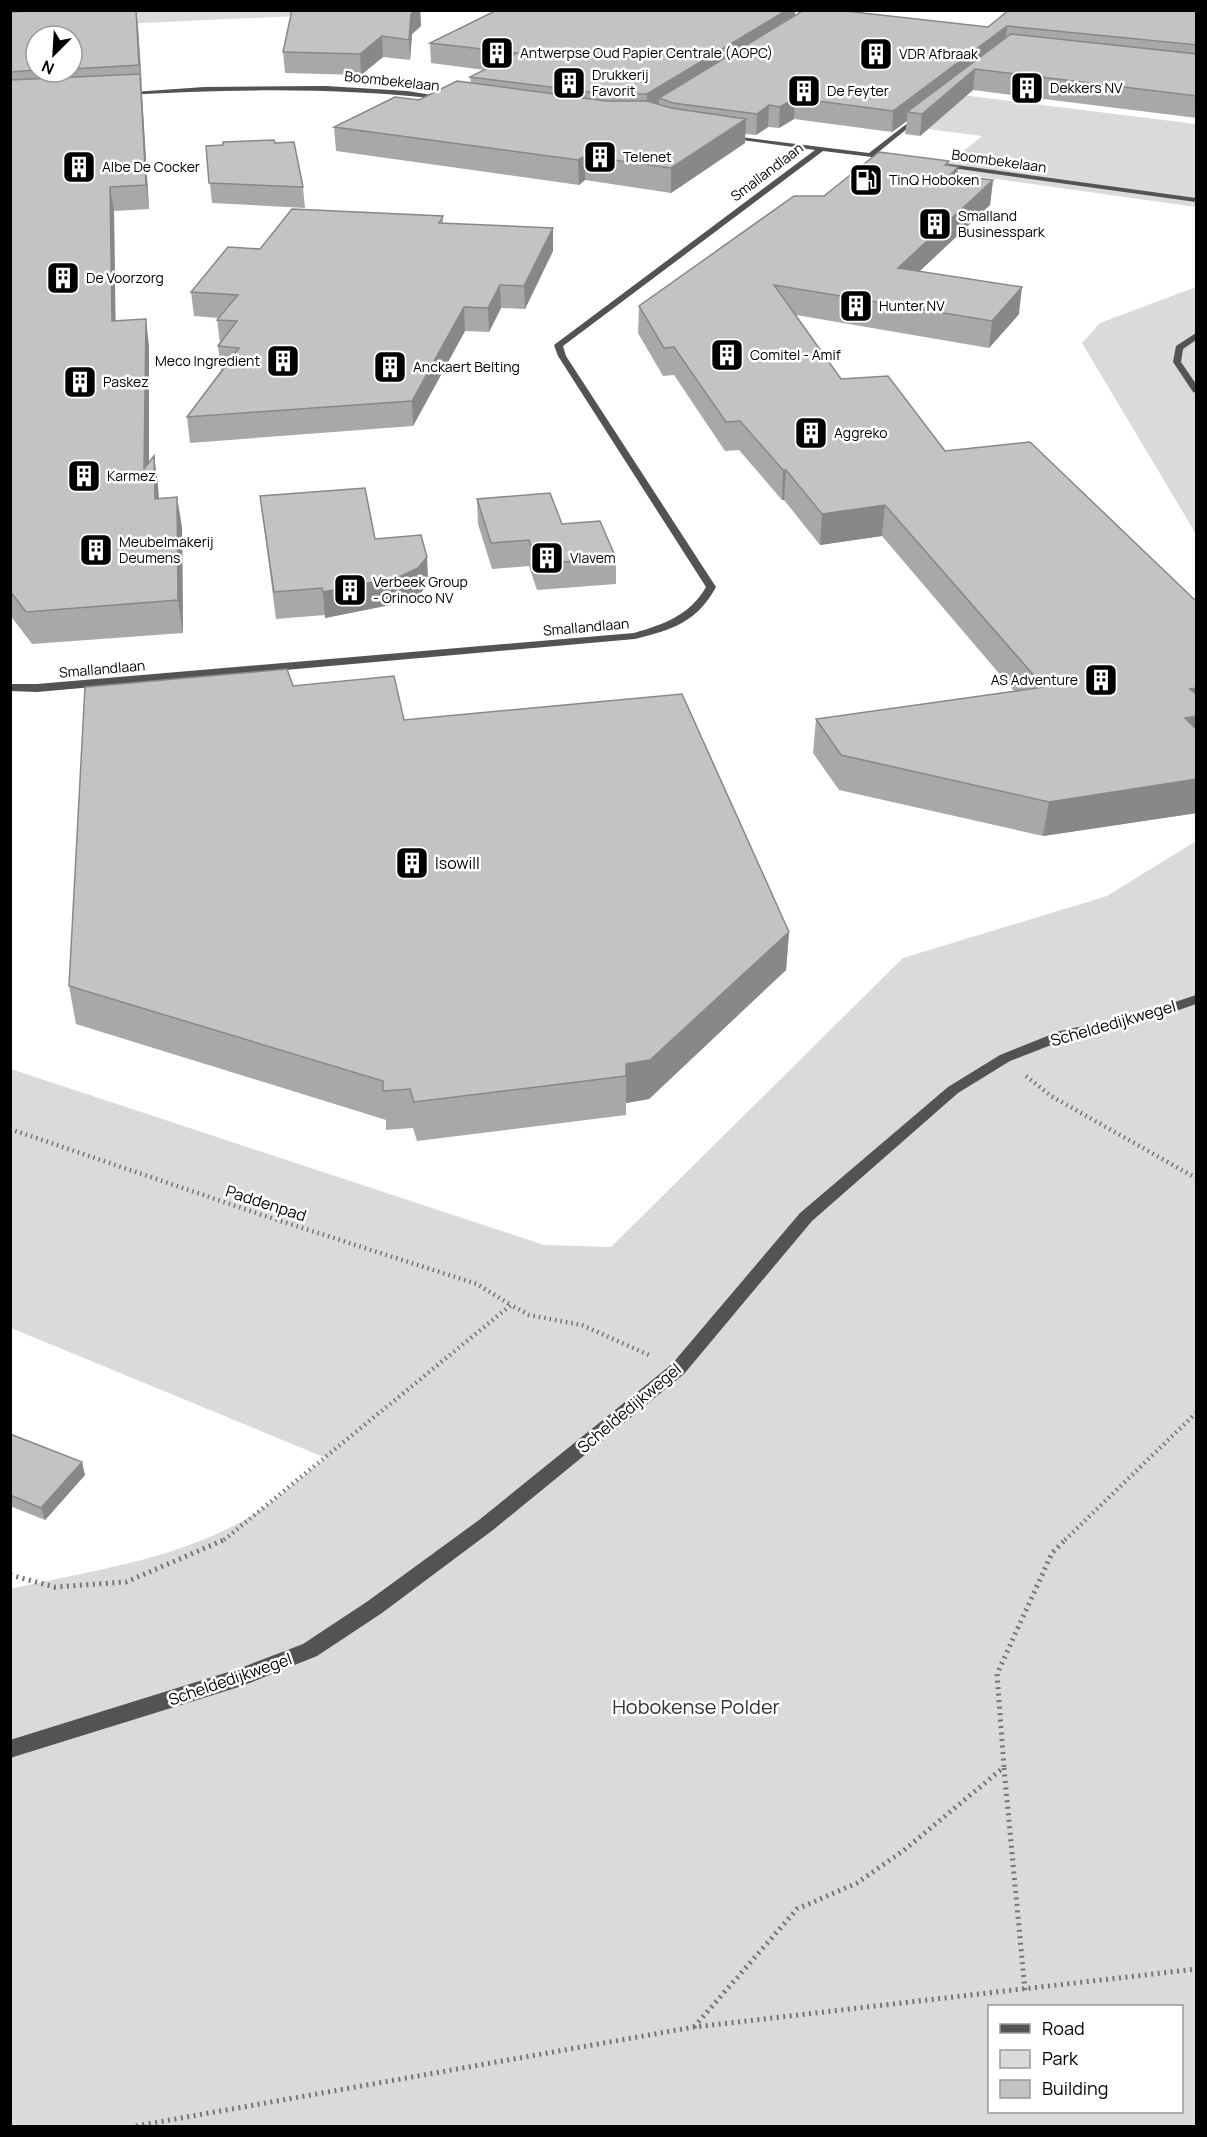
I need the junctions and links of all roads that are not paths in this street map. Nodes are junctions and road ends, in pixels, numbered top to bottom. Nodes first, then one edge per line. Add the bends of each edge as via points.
1 (115, 93) edge
2 (455, 99) edge
3 (925, 112) edge
4 (717, 135) edge
5 (821, 149) junction
6 (870, 155) junction
7 (905, 160) edge
8 (928, 163) edge
9 (1197, 200) edge
10 (1197, 336) edge
11 (1197, 390) edge
12 (10, 687) edge
13 (1197, 999) edge
14 (10, 1749) edge

1 - 2 street, Boombekelaan via 293,86
3 - 6 street
4 - 5 street
5 - 6 street
5 - 12 street, Smallandlaan via 558,345 711,587 702,605 682,622 635,636 37,688
6 - 7 street
8 - 9 street, Boombekelaan
10 - 11 street via 1179,348 1177,362
13 - 14 street, Scheldedijkwegel via 1142,1018 1065,1034 1005,1058 953,1090 806,1217 678,1369 486,1526 310,1650 242,1677

